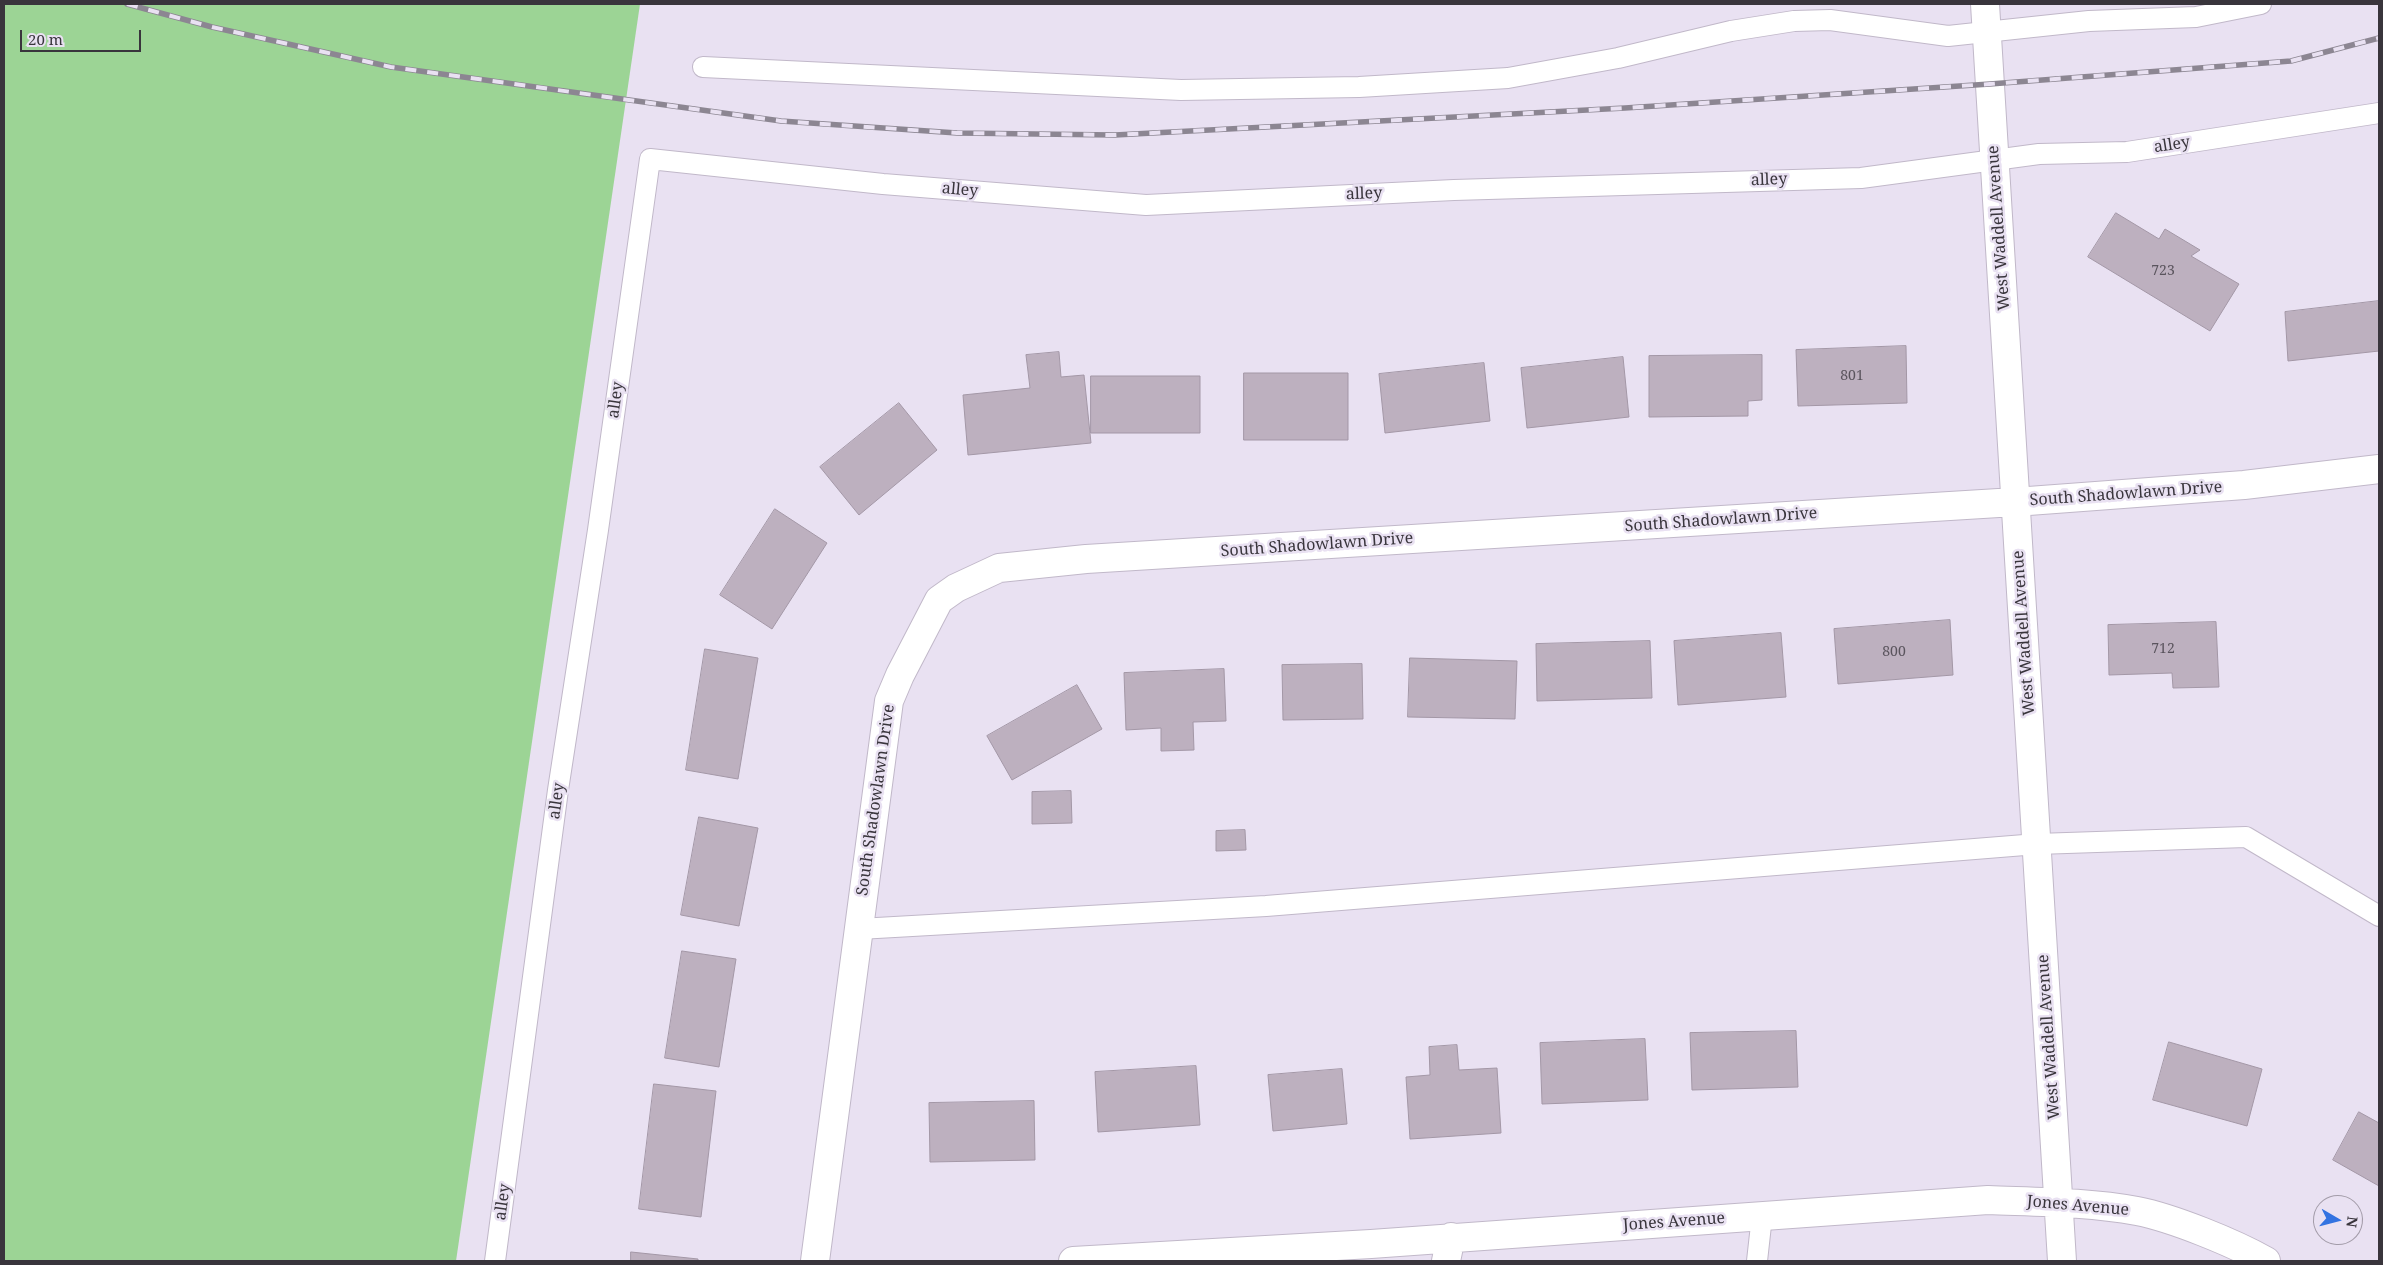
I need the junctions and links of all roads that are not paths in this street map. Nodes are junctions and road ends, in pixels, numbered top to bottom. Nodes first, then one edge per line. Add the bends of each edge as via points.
1 (1986, 4) edge
2 (2262, 4) edge
3 (1987, 31) junction
4 (703, 67) dead end
5 (2379, 113) edge
6 (1994, 160) junction
7 (2379, 470) edge
8 (2015, 502) junction
9 (2037, 844) junction
10 (2379, 916) edge
11 (858, 929) junction
12 (2060, 1203) junction
13 (1762, 1216) junction
14 (1448, 1249) edge
15 (1124, 1260) edge
16 (495, 1261) edge
17 (815, 1261) edge
18 (1073, 1261) edge
19 (1757, 1261) edge
20 (2062, 1261) edge
21 (2266, 1261) edge

1 - 3 street, West Waddell Avenue
2 - 3 lane via 2196,17 2089,21
3 - 4 lane via 1948,36 1830,20 1794,21 1731,31 1618,58 1508,78 1359,87 1181,90
3 - 6 street, West Waddell Avenue
5 - 6 lane, alley via 2128,152 2039,154
6 - 8 street, West Waddell Avenue
6 - 16 lane, alley via 1861,178 1425,191 1146,205 883,184 650,159 558,790
7 - 8 street, South Shadowlawn Drive via 2244,485
8 - 9 street, West Waddell Avenue
8 - 11 street, South Shadowlawn Drive via 1086,559 999,568 956,588 939,600 889,701
9 - 10 lane via 2246,837
9 - 11 lane via 1266,906
9 - 12 street, West Waddell Avenue
11 - 17 street, South Shadowlawn Drive
12 - 13 street, Jones Avenue via 1988,1200
12 - 20 street, West Waddell Avenue
12 - 21 street, Jones Avenue via 2138,1211 2188,1227
13 - 14 street, Jones Avenue
13 - 19 lane
14 - 15 street, Jones Avenue
15 - 18 street, Jones Avenue

